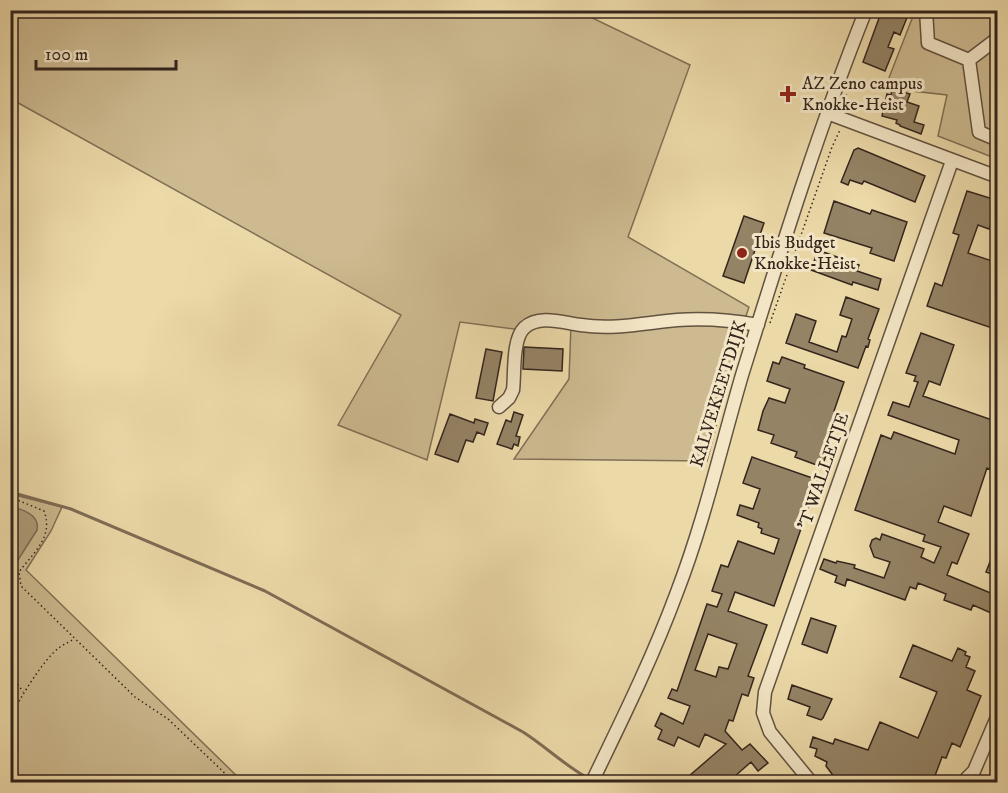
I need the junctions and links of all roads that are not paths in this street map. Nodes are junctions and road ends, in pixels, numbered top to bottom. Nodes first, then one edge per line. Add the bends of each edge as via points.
1 (866, 10) edge
2 (926, 10) edge
3 (998, 38) edge
4 (969, 60) junction
5 (827, 113) junction
6 (998, 140) edge
7 (952, 161) junction
8 (998, 177) edge
9 (758, 325) junction
10 (499, 407) dead end
11 (998, 715) edge
12 (592, 783) edge
13 (811, 783) edge
14 (963, 783) edge

1 - 5 street, KALVEKEETDIJK
2 - 4 street via 928,43
3 - 4 street
4 - 6 street via 979,132
5 - 7 street
5 - 9 street, KALVEKEETDIJK
7 - 8 street
7 - 13 street, 'T WALLETJE via 765,692 763,713 770,732
9 - 10 street via 708,319 600,327 553,321 533,323 518,336 513,390
9 - 12 street, KALVEKEETDIJK via 678,591
11 - 14 street via 974,771

